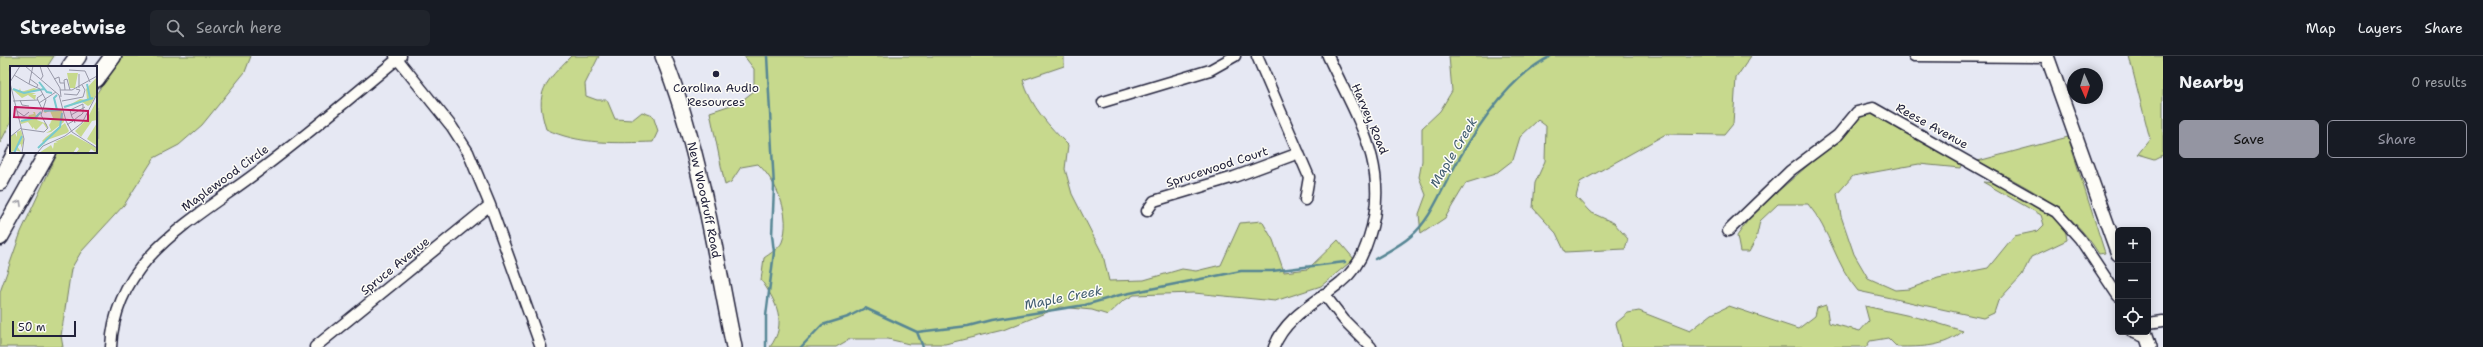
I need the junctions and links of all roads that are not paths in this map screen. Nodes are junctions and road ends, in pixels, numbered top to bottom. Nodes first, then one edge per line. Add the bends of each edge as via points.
1 (78, 56) edge
2 (113, 56) edge
3 (663, 56) edge
4 (1235, 56) edge
5 (1257, 56) edge
6 (1328, 56) edge
7 (1914, 56) edge
8 (2047, 56) edge
9 (398, 57) edge
10 (1975, 57) edge
11 (71, 66) edge
12 (97, 78) edge
13 (1103, 102) dead end
14 (15, 153) edge
15 (47, 153) edge
16 (1299, 153) junction
17 (0, 182) edge
18 (1305, 200) dead end
19 (490, 205) junction
20 (1147, 211) dead end
21 (1728, 231) dead end
22 (0, 237) edge
23 (2115, 246) edge
24 (2115, 292) edge
25 (1324, 294) junction
26 (2163, 321) edge
27 (2151, 323) edge
28 (111, 347) edge
29 (315, 347) edge
30 (541, 347) edge
31 (734, 347) edge
32 (1274, 347) edge
33 (1371, 347) edge

1 - 11 main road
2 - 12 main road
3 - 31 main road, New Woodruff Road via 677,96 700,185
4 - 13 street via 1203,72
5 - 16 street
6 - 25 street, Harvey Road via 1365,135 1376,167 1377,187 1373,226 1364,252 1351,272
7 - 10 street
8 - 10 street
8 - 23 street
9 - 19 street, Maplewood Circle via 460,139
9 - 28 street, Maplewood Circle via 252,177 197,214 155,251 136,272 120,302 114,318
14 - 17 main road
22 -> 15 main road
16 - 18 street via 1309,177
16 - 20 street, Sprucewood Court via 1234,177 1154,201
19 - 29 street, Spruce Avenue
19 - 30 street, Maplewood Circle
21 - 24 street, Reese Avenue via 1790,171 1838,135 1857,112 1873,108 2056,212 2080,239
25 - 32 street, Harvey Road via 1290,321
25 - 33 street via 1344,320
26 - 27 street

